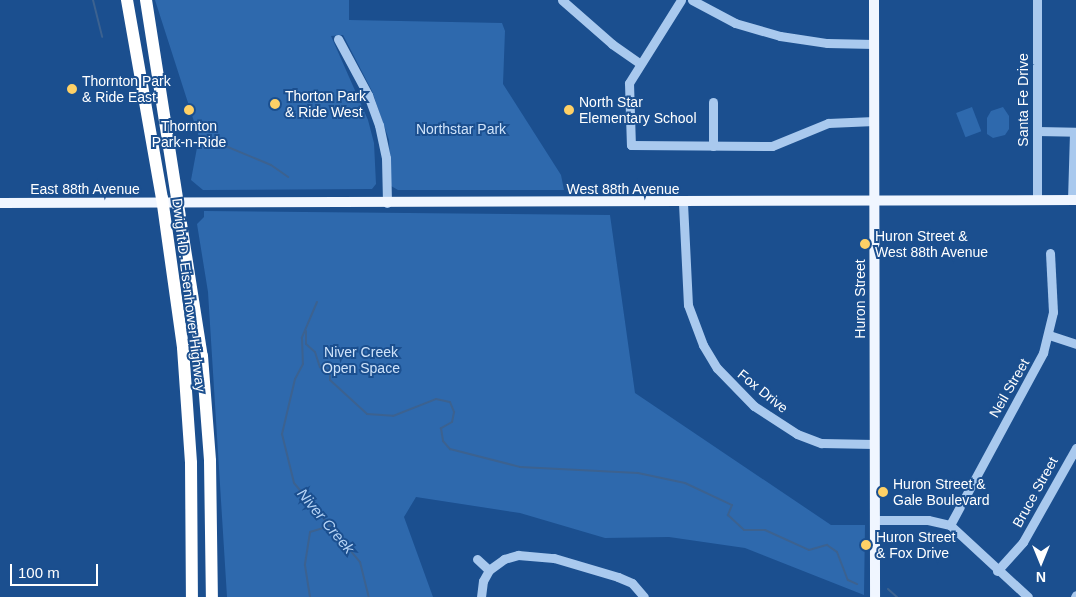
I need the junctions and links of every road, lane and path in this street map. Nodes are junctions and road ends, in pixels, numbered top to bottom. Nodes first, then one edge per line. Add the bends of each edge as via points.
1 (127, 0) edge
2 (133, 0) edge
3 (146, 0) edge
4 (562, 0) edge
5 (680, 0) edge
6 (692, 0) edge
7 (874, 0) edge
8 (1037, 0) edge
9 (338, 39) dead end
10 (874, 44) junction
11 (639, 63) junction
12 (713, 102) dead end
13 (874, 121) junction
14 (1037, 131) junction
15 (1075, 132) edge
16 (713, 146) junction
17 (166, 200) junction
18 (1037, 200) junction
19 (1074, 200) edge
20 (874, 202) junction
21 (0, 203) edge
22 (386, 203) junction
23 (683, 203) junction
24 (1050, 254) dead end
25 (199, 334) junction
26 (1049, 335) junction
27 (1076, 344) edge
28 (874, 444) junction
29 (1076, 448) edge
30 (874, 520) junction
31 (950, 525) junction
32 (477, 559) dead end
33 (489, 570) junction
34 (997, 571) junction
35 (192, 597) edge
36 (205, 597) edge
37 (212, 597) edge
38 (481, 597) edge
39 (644, 597) edge
40 (875, 597) edge
41 (1028, 597) edge

1 - 17 highway, Dwight D. Eisenhower Highway
2 - 17 highway
3 - 25 highway, Dwight D. Eisenhower Highway
4 - 11 street
5 - 11 street
6 - 10 street via 735,23 780,36 826,43
7 - 10 main road, Huron Street
8 - 14 street, Santa Fe Drive
9 - 22 street via 368,96 379,125 386,158
10 - 13 main road, Huron Street
11 - 16 street via 629,83 630,145
12 - 16 street
13 - 16 street via 834,122 772,146
13 - 20 main road, Huron Street
14 - 15 street
14 - 18 street, Santa Fe Drive
15 - 19 street
17 - 21 main road, East 88th Avenue
17 - 22 main road, West 88th Avenue
17 - 35 highway, Dwight D. Eisenhower Highway via 187,390 192,476
18 - 19 main road, West 88th Avenue
18 - 20 main road, West 88th Avenue
20 - 23 main road, West 88th Avenue
20 - 28 main road, Huron Street
22 - 23 main road, West 88th Avenue
23 - 28 street, Fox Drive via 688,305 703,345 717,368 754,406 797,434 821,443
24 - 26 street, Neil Street via 1053,312
25 - 36 highway via 196,356 204,455
25 - 37 highway, Dwight D. Eisenhower Highway via 210,446
26 - 27 street
26 - 31 street, Neil Street via 1038,364
28 - 30 main road, Huron Street
29 - 34 street, Bruce Street via 1023,542
30 - 31 street via 928,520
30 - 40 main road, Huron Street
31 - 34 street via 966,536
32 - 33 street
33 - 38 street via 483,581
33 - 39 street via 504,559 518,555 554,558 630,581
34 - 41 street

